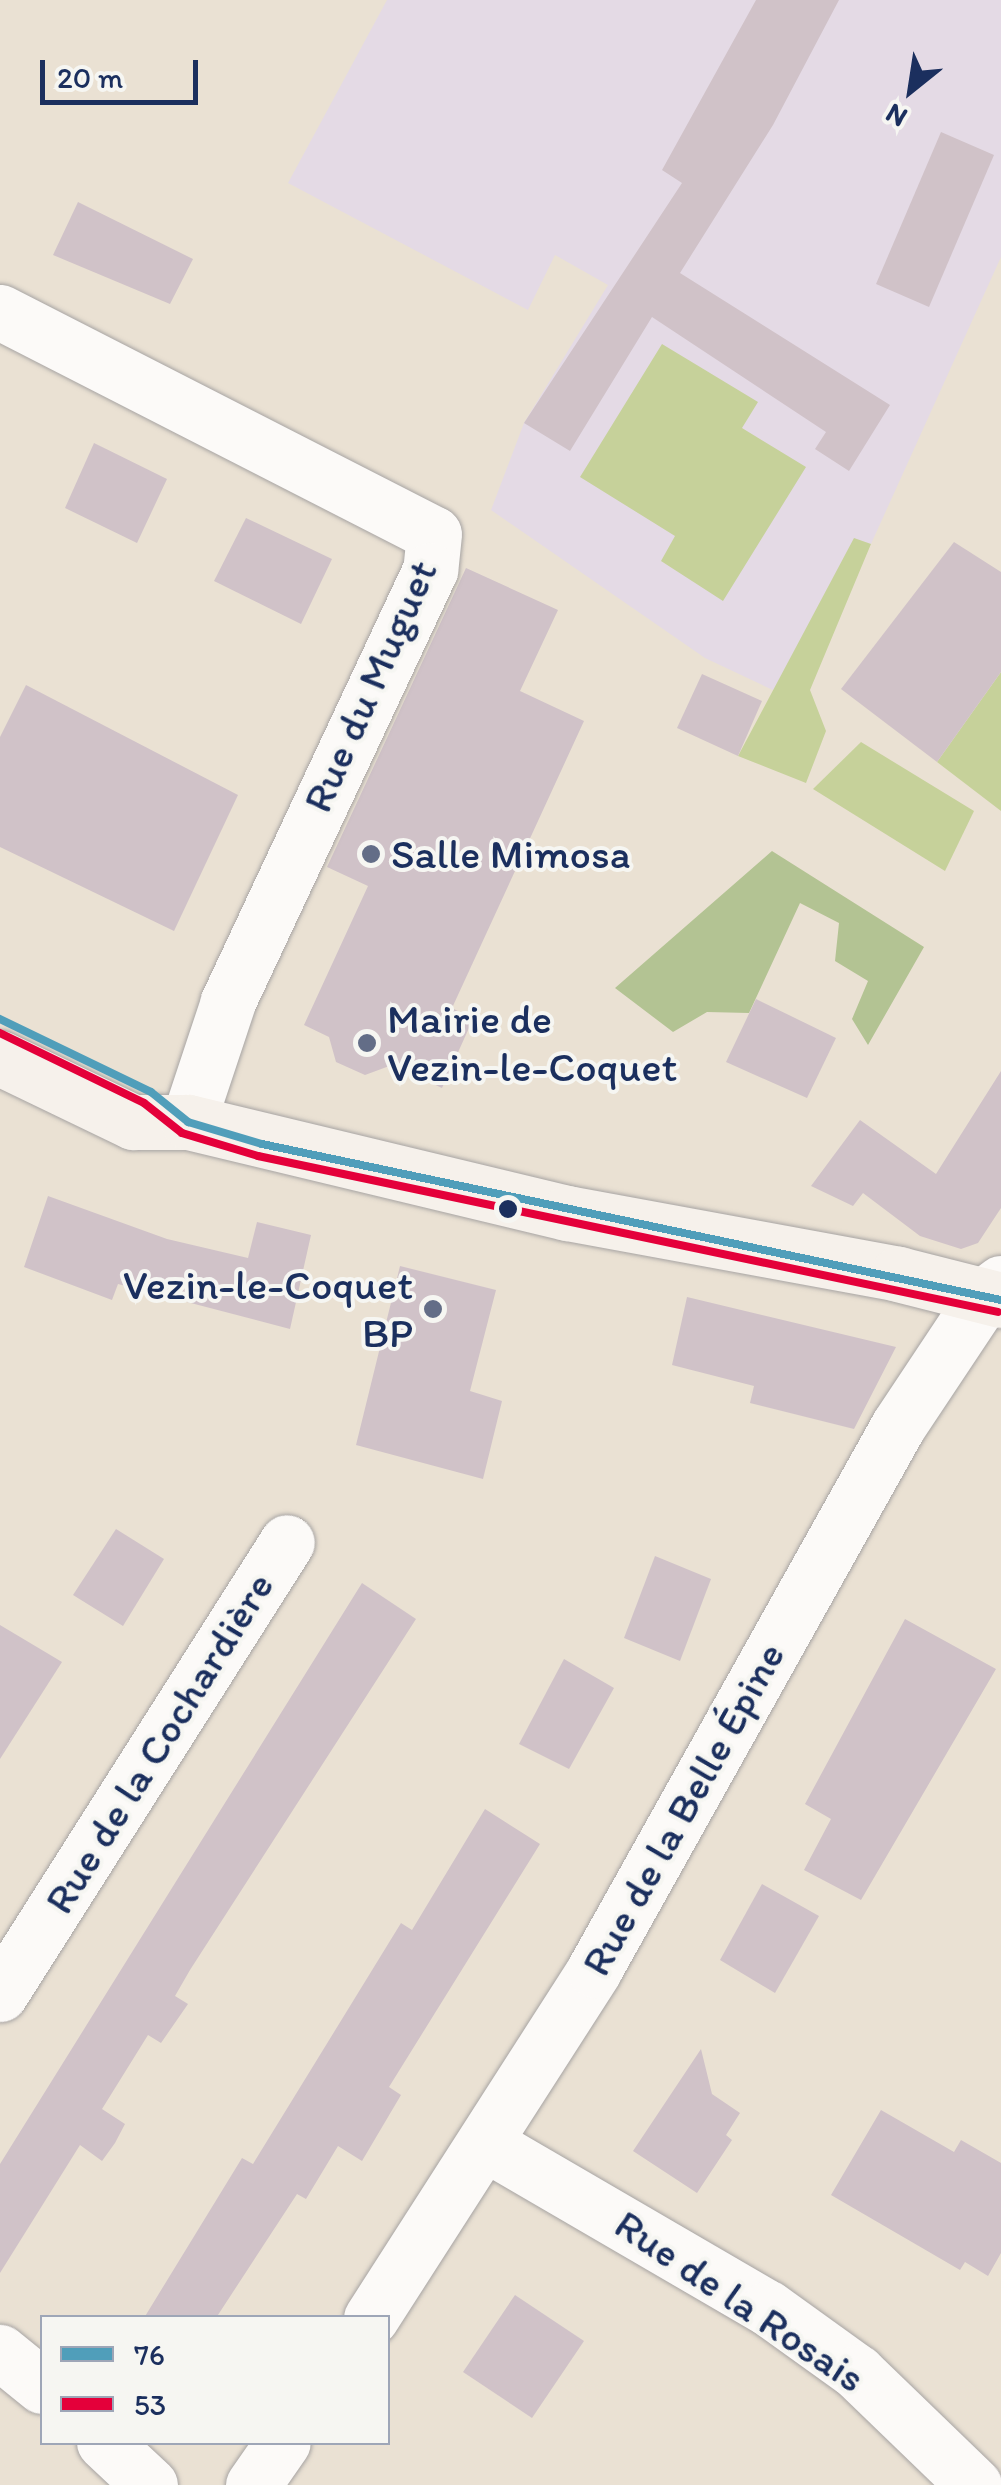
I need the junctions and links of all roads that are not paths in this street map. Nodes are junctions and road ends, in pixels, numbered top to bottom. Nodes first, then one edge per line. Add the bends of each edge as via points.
1 (0, 312) edge
2 (0, 1019) edge
3 (0, 1058) edge
4 (188, 1122) junction
5 (996, 1292) edge
6 (286, 1542) dead end
7 (0, 1994) edge
8 (486, 2144) junction
9 (373, 2315) edge
10 (0, 2352) edge
11 (40, 2384) edge
12 (107, 2445) edge
13 (281, 2445) edge
14 (150, 2485) edge
15 (253, 2485) edge
16 (974, 2485) edge

1 - 4 street, Rue du Muguet via 434,534 430,570 228,1002
2 - 4 main road via 151,1092
3 - 4 main road via 133,1122
4 - 5 main road via 568,1213
5 - 8 street, Rue de la Belle Épine via 898,1426 594,1970
6 - 7 street, Rue de la Cochardière
8 - 9 street, Rue de la Belle Épine
8 - 16 street, Rue de la Rosais via 768,2308 858,2372
10 - 11 street
12 - 14 street
13 - 15 street

